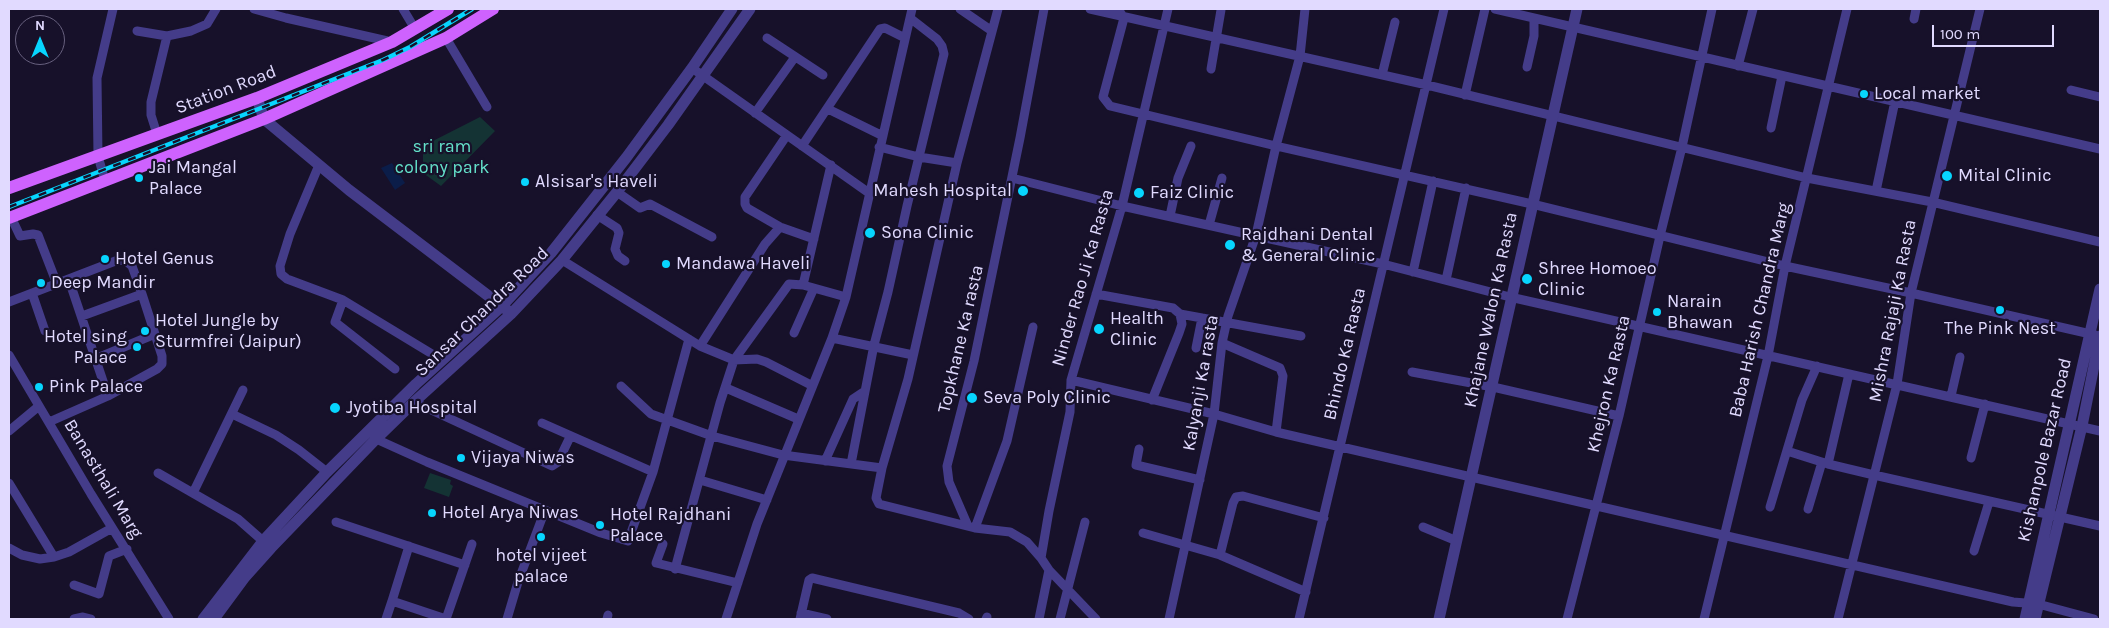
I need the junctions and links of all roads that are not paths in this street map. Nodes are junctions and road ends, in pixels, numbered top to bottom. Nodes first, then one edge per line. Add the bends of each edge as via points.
1 (113, 9) edge
2 (216, 9) edge
3 (254, 9) edge
4 (403, 9) edge
5 (448, 9) edge
6 (493, 9) edge
7 (732, 9) edge
8 (750, 9) edge
9 (912, 9) edge
10 (960, 9) edge
11 (998, 9) edge
12 (1044, 9) edge
13 (1090, 9) edge
14 (1118, 9) edge
15 (1168, 9) edge
16 (1305, 9) edge
17 (1444, 9) edge
18 (1485, 9) edge
19 (1499, 9) edge
20 (1577, 9) edge
21 (1712, 9) edge
22 (1753, 9) edge
23 (1848, 9) edge
24 (1916, 9) edge
25 (1980, 9) edge
26 (1221, 10) dead end
27 (910, 18) junction
28 (1124, 18) junction
29 (1534, 18) junction
30 (1914, 19) dead end
31 (1395, 22) dead end
32 (1163, 26) junction
33 (1572, 27) junction
34 (415, 29) junction
35 (137, 31) dead end
36 (992, 31) junction
37 (167, 36) junction
38 (446, 38) junction
39 (767, 38) dead end
40 (905, 38) junction
41 (1216, 38) junction
42 (392, 42) junction
43 (1300, 56) junction
44 (795, 57) junction
45 (1700, 57) junction
46 (1527, 66) dead end
47 (1738, 66) junction
48 (692, 68) junction
49 (1211, 69) dead end
50 (823, 75) dead end
51 (1382, 75) junction
52 (1782, 76) junction
53 (704, 77) junction
54 (1427, 85) junction
55 (1828, 87) junction
56 (2071, 90) dead end
57 (1465, 95) junction
58 (2100, 97) edge
59 (257, 98) junction
60 (1895, 101) junction
61 (487, 107) dead end
62 (828, 109) junction
63 (755, 113) junction
64 (1143, 113) junction
65 (1954, 114) junction
66 (1552, 117) junction
67 (264, 119) junction
68 (1772, 128) dead end
69 (157, 134) junction
70 (787, 135) junction
71 (883, 136) junction
72 (802, 146) junction
73 (1191, 146) dead end
74 (1276, 146) junction
75 (879, 147) junction
76 (1682, 147) junction
77 (2100, 149) edge
78 (98, 156) junction
79 (919, 157) junction
80 (957, 163) junction
81 (320, 165) junction
82 (831, 165) junction
83 (1404, 174) junction
84 (1012, 178) junction
85 (1222, 178) dead end
86 (1807, 178) junction
87 (105, 181) junction
88 (1433, 181) junction
89 (9, 188) edge
90 (1466, 188) junction
91 (1876, 191) junction
92 (618, 192) junction
93 (869, 193) junction
94 (1932, 202) junction
95 (1532, 204) junction
96 (1122, 206) junction
97 (597, 215) junction
98 (1170, 216) junction
99 (10, 217) edge
100 (1209, 225) junction
101 (780, 227) junction
102 (1256, 235) junction
103 (712, 236) dead end
104 (1660, 236) junction
105 (814, 238) junction
106 (2100, 242) edge
107 (562, 260) junction
108 (625, 261) dead end
109 (1383, 264) junction
110 (1785, 266) junction
111 (1413, 272) junction
112 (69, 280) junction
113 (1446, 280) junction
114 (57, 284) junction
115 (803, 285) junction
116 (814, 288) junction
117 (2100, 289) edge
118 (32, 293) junction
119 (1911, 293) junction
120 (142, 294) junction
121 (1096, 294) junction
122 (846, 297) junction
123 (1510, 297) junction
124 (343, 300) junction
125 (9, 302) edge
126 (502, 306) junction
127 (511, 314) junction
128 (1180, 314) junction
129 (82, 316) junction
130 (1202, 318) junction
131 (1226, 323) junction
132 (1639, 325) junction
133 (1033, 328) dead end
134 (44, 331) dead end
135 (794, 333) dead end
136 (155, 334) junction
137 (2097, 335) edge
138 (1301, 336) dead end
139 (832, 338) junction
140 (689, 339) junction
141 (1222, 343) junction
142 (700, 346) junction
143 (874, 346) junction
144 (1196, 348) dead end
145 (9, 355) edge
146 (913, 355) junction
147 (1768, 356) junction
148 (1960, 357) dead end
149 (95, 359) junction
150 (442, 360) junction
151 (734, 360) junction
152 (1817, 366) junction
153 (395, 369) dead end
154 (1412, 372) dead end
155 (1849, 374) junction
156 (1071, 380) junction
157 (811, 384) junction
158 (1897, 384) junction
159 (621, 386) dead end
160 (1493, 387) junction
161 (726, 388) junction
162 (243, 390) dead end
163 (865, 391) junction
164 (108, 396) junction
165 (1952, 396) junction
166 (1152, 400) junction
167 (414, 402) junction
168 (1985, 404) junction
169 (39, 406) junction
170 (232, 414) junction
171 (1214, 414) junction
172 (1619, 416) junction
173 (798, 419) junction
174 (667, 420) junction
175 (49, 422) junction
176 (542, 423) dead end
177 (2069, 424) junction
178 (2082, 426) junction
179 (9, 431) edge
180 (2100, 431) edge
181 (1276, 432) junction
182 (712, 436) junction
183 (570, 437) junction
184 (376, 439) junction
185 (1340, 445) junction
186 (1139, 449) dead end
187 (1787, 451) junction
188 (784, 455) junction
189 (1972, 458) dead end
190 (825, 461) junction
191 (1825, 463) junction
192 (851, 464) junction
193 (882, 468) junction
194 (326, 472) junction
195 (653, 472) junction
196 (158, 473) dead end
197 (1874, 475) junction
198 (1472, 477) junction
199 (700, 480) junction
200 (1200, 480) junction
201 (9, 483) edge
202 (193, 493) junction
203 (766, 500) junction
204 (1989, 502) junction
205 (1595, 505) junction
206 (1770, 507) dead end
207 (1808, 509) dead end
208 (545, 510) junction
209 (2053, 517) junction
210 (1324, 518) junction
211 (336, 522) dead end
212 (1085, 522) dead end
213 (2100, 526) edge
214 (972, 527) junction
215 (1423, 527) dead end
216 (112, 528) junction
217 (1143, 533) dead end
218 (1723, 534) junction
219 (263, 541) junction
220 (1457, 541) junction
221 (472, 544) dead end
222 (663, 544) dead end
223 (1186, 544) junction
224 (409, 546) junction
225 (9, 548) edge
226 (127, 550) junction
227 (1974, 551) dead end
228 (1220, 554) junction
229 (54, 557) junction
230 (1041, 558) junction
231 (465, 565) junction
232 (1851, 565) junction
233 (676, 568) junction
234 (1049, 570) junction
235 (738, 583) junction
236 (74, 585) dead end
237 (1068, 591) junction
238 (1306, 592) junction
239 (392, 601) junction
240 (2033, 604) junction
241 (800, 616) edge
242 (74, 619) edge
243 (91, 619) edge
244 (169, 619) edge
245 (203, 619) edge
246 (214, 619) edge
247 (386, 619) edge
248 (446, 619) edge
249 (507, 619) edge
250 (726, 619) edge
251 (827, 619) edge
252 (969, 619) edge
253 (1039, 619) edge
254 (1060, 619) edge
255 (1096, 619) edge
256 (1168, 619) edge
257 (1299, 619) edge
258 (1439, 619) edge
259 (1567, 619) edge
260 (1704, 619) edge
261 (1838, 619) edge
262 (2025, 619) edge
263 (2035, 619) edge
264 (2094, 619) edge

1 - 78 street via 97,78
2 - 37 street via 207,24
3 - 42 street
4 - 34 street
5 - 34 main road, Station Road
6 - 38 main road
7 - 48 street, Sansar Chandra Road
8 - 53 street, Sansar Chandra Road
9 - 27 street
10 - 36 street
11 - 36 street
12 - 84 street, Topkhane Ka rasta
13 - 28 street
14 - 28 street
15 - 32 street, Ninder Rao Ji Ka Rasta
16 - 43 street, Kalyanji Ka rasta
17 - 54 street, Bhindo Ka Rasta
18 - 57 street
19 - 29 street
20 - 33 street, Khajane Walon Ka Rasta
21 - 45 street, Khejron Ka Rasta
22 - 47 street
23 - 55 street, Baba Harish Chandra Marg
24 - 30 street
25 - 65 street, Mishra Rajaji Ka Rasta
26 - 41 street
27 - 40 street
27 - 79 street via 937,39 944,54
28 - 32 street
28 - 64 street via 1104,97 1110,106
29 - 33 street
29 - 46 street via 1534,36
31 - 51 street
32 - 41 street
32 - 64 street, Ninder Rao Ji Ka Rasta
33 - 45 street
33 - 66 street, Khajane Walon Ka Rasta
34 - 42 main road, Station Road
35 - 37 street
36 - 80 street
37 - 69 street via 151,102
38 - 61 street
38 - 67 main road
39 - 44 street
40 - 62 street via 885,28 880,29
40 - 71 street
41 - 43 street
41 - 49 street
42 - 59 main road, Station Road
43 - 51 street
43 - 74 street, Kalyanji Ka rasta
44 - 50 street
44 - 63 street
45 - 47 street
45 - 76 street, Khejron Ka Rasta
47 - 52 street
48 - 53 street
48 - 126 street, Sansar Chandra Road via 556,246
51 - 54 street
52 - 55 street
52 - 68 street
53 - 63 street
53 - 92 street, Sansar Chandra Road
54 - 57 street
54 - 83 street, Bhindo Ka Rasta
55 - 60 street
55 - 86 street, Baba Harish Chandra Marg
56 - 58 street
57 - 66 street
59 - 67 street
59 - 69 main road, Station Road
60 - 65 street
60 - 91 street
62 - 71 street
62 - 72 street
63 - 70 street
64 - 74 street
64 - 96 street, Ninder Rao Ji Ka Rasta
65 - 77 street
65 - 94 street, Mishra Rajaji Ka Rasta
66 - 76 street
66 - 95 street, Khajane Walon Ka Rasta
67 - 81 street
67 - 87 main road
69 - 78 main road, Station Road
70 - 72 street
70 - 101 street via 744,197 747,208
71 - 75 street
72 - 82 street
73 - 98 street via 1178,178
74 - 83 street
74 - 102 street, Kalyanji Ka rasta
75 - 79 street
75 - 93 street
76 - 86 street
76 - 104 street, Khejron Ka Rasta
78 - 87 street
78 - 89 main road, Station Road
79 - 80 street
79 - 143 street
80 - 146 street
81 - 124 street via 290,234 280,266 281,274
81 - 126 street via 410,238
82 - 93 street
82 - 105 street
83 - 88 street
83 - 109 street, Bhindo Ka Rasta
84 - 96 street
84 - 214 street, Topkhane Ka rasta via 974,361 947,466 949,482
85 - 100 street
86 - 91 street
86 - 110 street, Baba Harish Chandra Marg
87 - 99 main road
88 - 90 street
88 - 111 street
90 - 95 street
90 - 113 street
91 - 94 street
92 - 97 street, Sansar Chandra Road
92 - 103 street via 640,208 650,204
93 - 122 street
94 - 106 street
94 - 119 street, Mishra Rajaji Ka Rasta
95 - 104 street
95 - 123 street, Khajane Walon Ka Rasta
96 - 98 street
96 - 121 street, Ninder Rao Ji Ka Rasta
97 - 107 street, Sansar Chandra Road
97 - 108 street via 617,228 615,249
98 - 100 street
99 - 114 street via 20,236 38,235
100 - 102 street
101 - 105 street
101 - 142 street via 765,244
102 - 109 street
102 - 131 street, Kalyanji Ka rasta
104 - 110 street
104 - 132 street, Khejron Ka Rasta
105 - 115 street
107 - 127 street, Sansar Chandra Road
107 - 140 street
109 - 111 street
109 - 185 street, Bhindo Ka Rasta
110 - 119 street
110 - 147 street, Baba Harish Chandra Marg
111 - 113 street
112 - 114 street
112 - 120 street via 118,260 126,261 132,266
112 - 129 street
113 - 123 street
114 - 118 street
115 - 116 street
115 - 151 street via 789,284 785,287
116 - 122 street
116 - 135 street
117 - 137 street, Kishanpole Bazar Road
118 - 125 street
118 - 134 street
119 - 137 street
119 - 158 street, Mishra Rajaji Ka Rasta
120 - 129 street
120 - 136 street
121 - 128 street via 1173,308
121 - 156 street, Ninder Rao Ji Ka Rasta
122 - 139 street
123 - 132 street
123 - 160 street, Khajane Walon Ka Rasta
124 - 150 street
124 - 153 street via 335,322
126 - 127 street
126 - 150 street, Sansar Chandra Road
127 - 167 street, Sansar Chandra Road
128 - 130 street
128 - 166 street via 1182,324
129 - 149 street
130 - 131 street
130 - 144 street
131 - 138 street
131 - 141 street, Kalyanji Ka rasta
132 - 147 street
132 - 172 street, Khejron Ka Rasta
133 - 214 street via 1007,441
136 - 149 street
136 - 164 street via 162,364
137 - 177 street, Kishanpole Bazar Road
137 - 178 street
139 - 143 street
139 - 157 street
140 - 142 street
140 - 174 street
141 - 171 street, Kalyanji Ka rasta
141 - 181 street via 1280,368 1283,376
142 - 151 street
143 - 146 street
143 - 163 street
145 - 169 street, Banasthali Marg
146 - 193 street
147 - 152 street
147 - 218 street, Baba Harish Chandra Marg
148 - 165 street
149 - 164 street
150 - 194 street, Sansar Chandra Road
151 - 157 street via 757,359
151 - 161 street
152 - 155 street
152 - 187 street via 1802,400
154 - 160 street
155 - 158 street
155 - 191 street
156 - 166 street
156 - 230 street, Ninder Rao Ji Ka Rasta via 1070,412
157 - 173 street
158 - 165 street
158 - 197 street, Mishra Rajaji Ka Rasta
159 - 174 street via 651,414
160 - 172 street
160 - 198 street, Khajane Walon Ka Rasta
161 - 173 street
161 - 182 street
162 - 170 street
163 - 190 street via 853,399
163 - 192 street
164 - 175 street
165 - 168 street
166 - 171 street
167 - 183 street via 552,466 558,462
167 - 184 street, Sansar Chandra Road
168 - 177 street
168 - 189 street
169 - 175 street, Banasthali Marg
169 - 179 street
170 - 194 street via 276,435
170 - 202 street
171 - 181 street
171 - 200 street, Kalyanji Ka rasta
172 - 205 street, Khejron Ka Rasta
173 - 188 street
174 - 182 street
174 - 195 street
175 - 216 street, Banasthali Marg
176 - 183 street
177 - 178 street
177 - 209 street, Kishanpole Bazar Road
178 - 180 street
178 - 209 street
181 - 185 street
182 - 188 street
182 - 199 street
183 - 195 street
184 - 208 street
184 - 246 street, Sansar Chandra Road via 271,548
185 - 198 street
185 - 210 street, Bhindo Ka Rasta
186 - 200 street via 1136,465
187 - 191 street
187 - 206 street
188 - 190 street
188 - 203 street
190 - 192 street
191 - 197 street
191 - 207 street
192 - 193 street
193 - 214 street via 876,498 879,504
194 - 219 street, Sansar Chandra Road
195 - 208 street via 628,541
196 - 202 street
197 - 204 street
197 - 232 street, Mishra Rajaji Ka Rasta
198 - 205 street
198 - 220 street, Khajane Walon Ka Rasta
199 - 203 street
199 - 233 street
200 - 223 street, Kalyanji Ka rasta
201 - 229 street
202 - 219 street via 238,519
203 - 235 street
204 - 209 street
204 - 227 street
205 - 218 street
205 - 259 street, Khejron Ka Rasta
208 - 249 street
209 - 213 street
209 - 240 street, Kishanpole Bazar Road
210 - 228 street via 1242,496 1236,498
210 - 238 street, Bhindo Ka Rasta
211 - 224 street
212 - 237 street
214 - 230 street via 1010,532 1027,542
215 - 220 street
216 - 226 street, Banasthali Marg
216 - 229 street
217 - 223 street
218 - 232 street
218 - 260 street, Baba Harish Chandra Marg
219 - 245 street, Sansar Chandra Road
220 - 258 street, Khajane Walon Ka Rasta
221 - 231 street
222 - 233 street via 656,563
223 - 228 street
223 - 256 street, Kalyanji Ka rasta
224 - 231 street
224 - 239 street
225 - 229 street via 40,559
226 - 236 street via 109,556 99,594
226 - 244 street, Banasthali Marg
228 - 238 street
230 - 234 street
231 - 248 street
232 - 240 street
232 - 261 street, Mishra Rajaji Ka Rasta
233 - 235 street
234 - 237 street
234 - 253 street
235 - 250 street
237 - 254 street
237 - 255 street
238 - 257 street, Bhindo Ka Rasta
239 - 247 street
239 - 248 street
240 - 262 street, Kishanpole Bazar Road
240 - 263 street
240 - 264 street
241 - 251 street
241 - 252 street via 812,578
242 - 243 street

